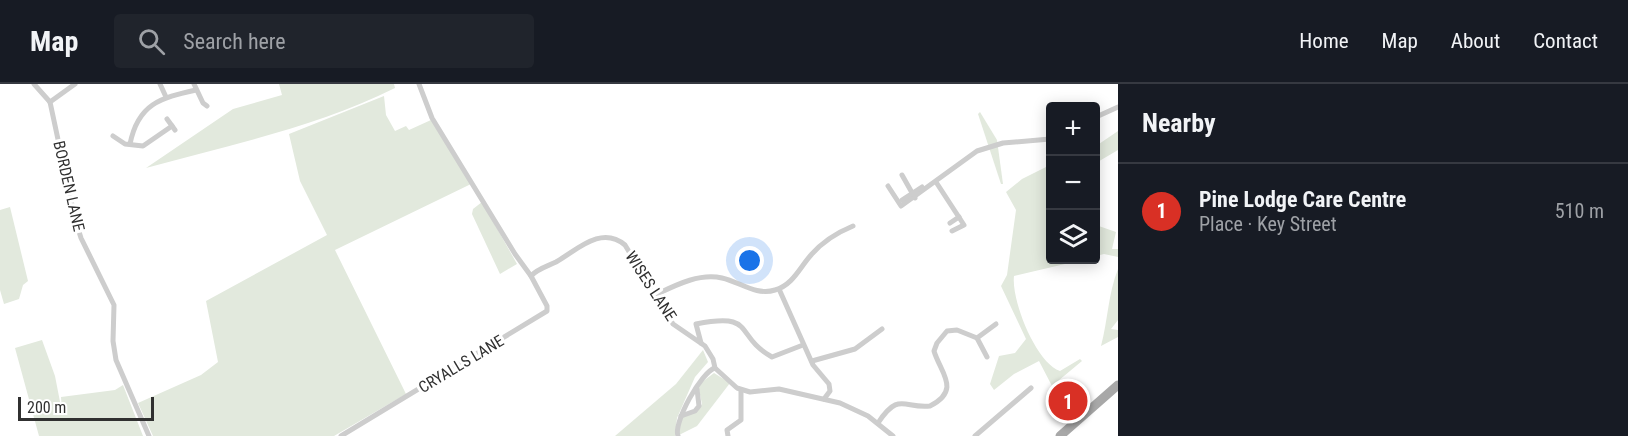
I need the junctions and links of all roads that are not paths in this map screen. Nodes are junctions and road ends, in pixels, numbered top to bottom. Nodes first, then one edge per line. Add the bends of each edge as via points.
1 (34, 84) edge
2 (75, 84) edge
3 (160, 84) edge
4 (419, 84) edge
5 (195, 87) edge
6 (166, 97) junction
7 (50, 102) junction
8 (203, 106) dead end
9 (1118, 107) edge
10 (1100, 115) edge
11 (167, 119) dead end
12 (122, 133) dead end
13 (1046, 139) edge
14 (130, 144) junction
15 (902, 175) dead end
16 (936, 182) junction
17 (888, 186) dead end
18 (922, 187) dead end
19 (914, 196) junction
20 (959, 217) junction
21 (950, 224) dead end
22 (853, 226) dead end
23 (952, 231) dead end
24 (531, 276) junction
25 (779, 290) junction
26 (655, 295) junction
27 (996, 324) dead end
28 (882, 328) dead end
29 (977, 338) junction
30 (701, 344) junction
31 (803, 345) junction
32 (987, 357) dead end
33 (812, 361) junction
34 (715, 368) junction
35 (1118, 385) edge
36 (696, 387) junction
37 (1030, 388) dead end
38 (741, 391) junction
39 (824, 399) junction
40 (680, 417) junction
41 (878, 423) junction
42 (149, 436) edge
43 (341, 436) edge
44 (678, 436) edge
45 (728, 436) edge
46 (892, 436) edge
47 (975, 436) edge
48 (1060, 436) edge

1 - 7 street
2 - 7 street
3 - 6 street
4 - 24 street via 432,117
5 - 6 street
5 - 8 street
6 - 14 street via 143,113
7 - 42 street, BORDEN LANE via 75,219 114,305 116,360
9 - 10 street
11 - 14 street via 173,128 143,146
12 - 14 street via 115,138
13 - 16 street via 1003,143 977,151
15 - 19 street
16 - 19 street
16 - 20 street
17 - 19 street via 902,203
18 - 19 street
20 - 21 street
20 - 23 street via 964,225
22 - 25 street via 831,236
24 - 26 street, WISES LANE via 589,241 606,236 624,245
24 - 43 street, CRYALLS LANE via 547,311
25 - 26 street via 758,291 713,277 690,280
25 - 31 street
26 - 30 street, WISES LANE via 673,324
27 - 29 street
28 - 33 street via 855,349
29 - 32 street
29 - 41 street via 957,330 947,332 934,351 946,375 947,387 942,396 930,406 897,405 885,412
30 - 31 street via 696,324 722,319 738,324 772,357
30 - 34 street, WISES LANE
31 - 33 street
33 - 39 street via 829,384 830,391
34 - 36 street via 704,374
34 - 38 street, WISES LANE
35 - 48 main road
36 - 40 street
36 - 40 street via 699,406
37 - 47 street
38 - 39 street via 779,389
38 - 45 street via 741,420 727,430
39 - 41 street via 850,406
40 - 44 street
41 - 46 street

